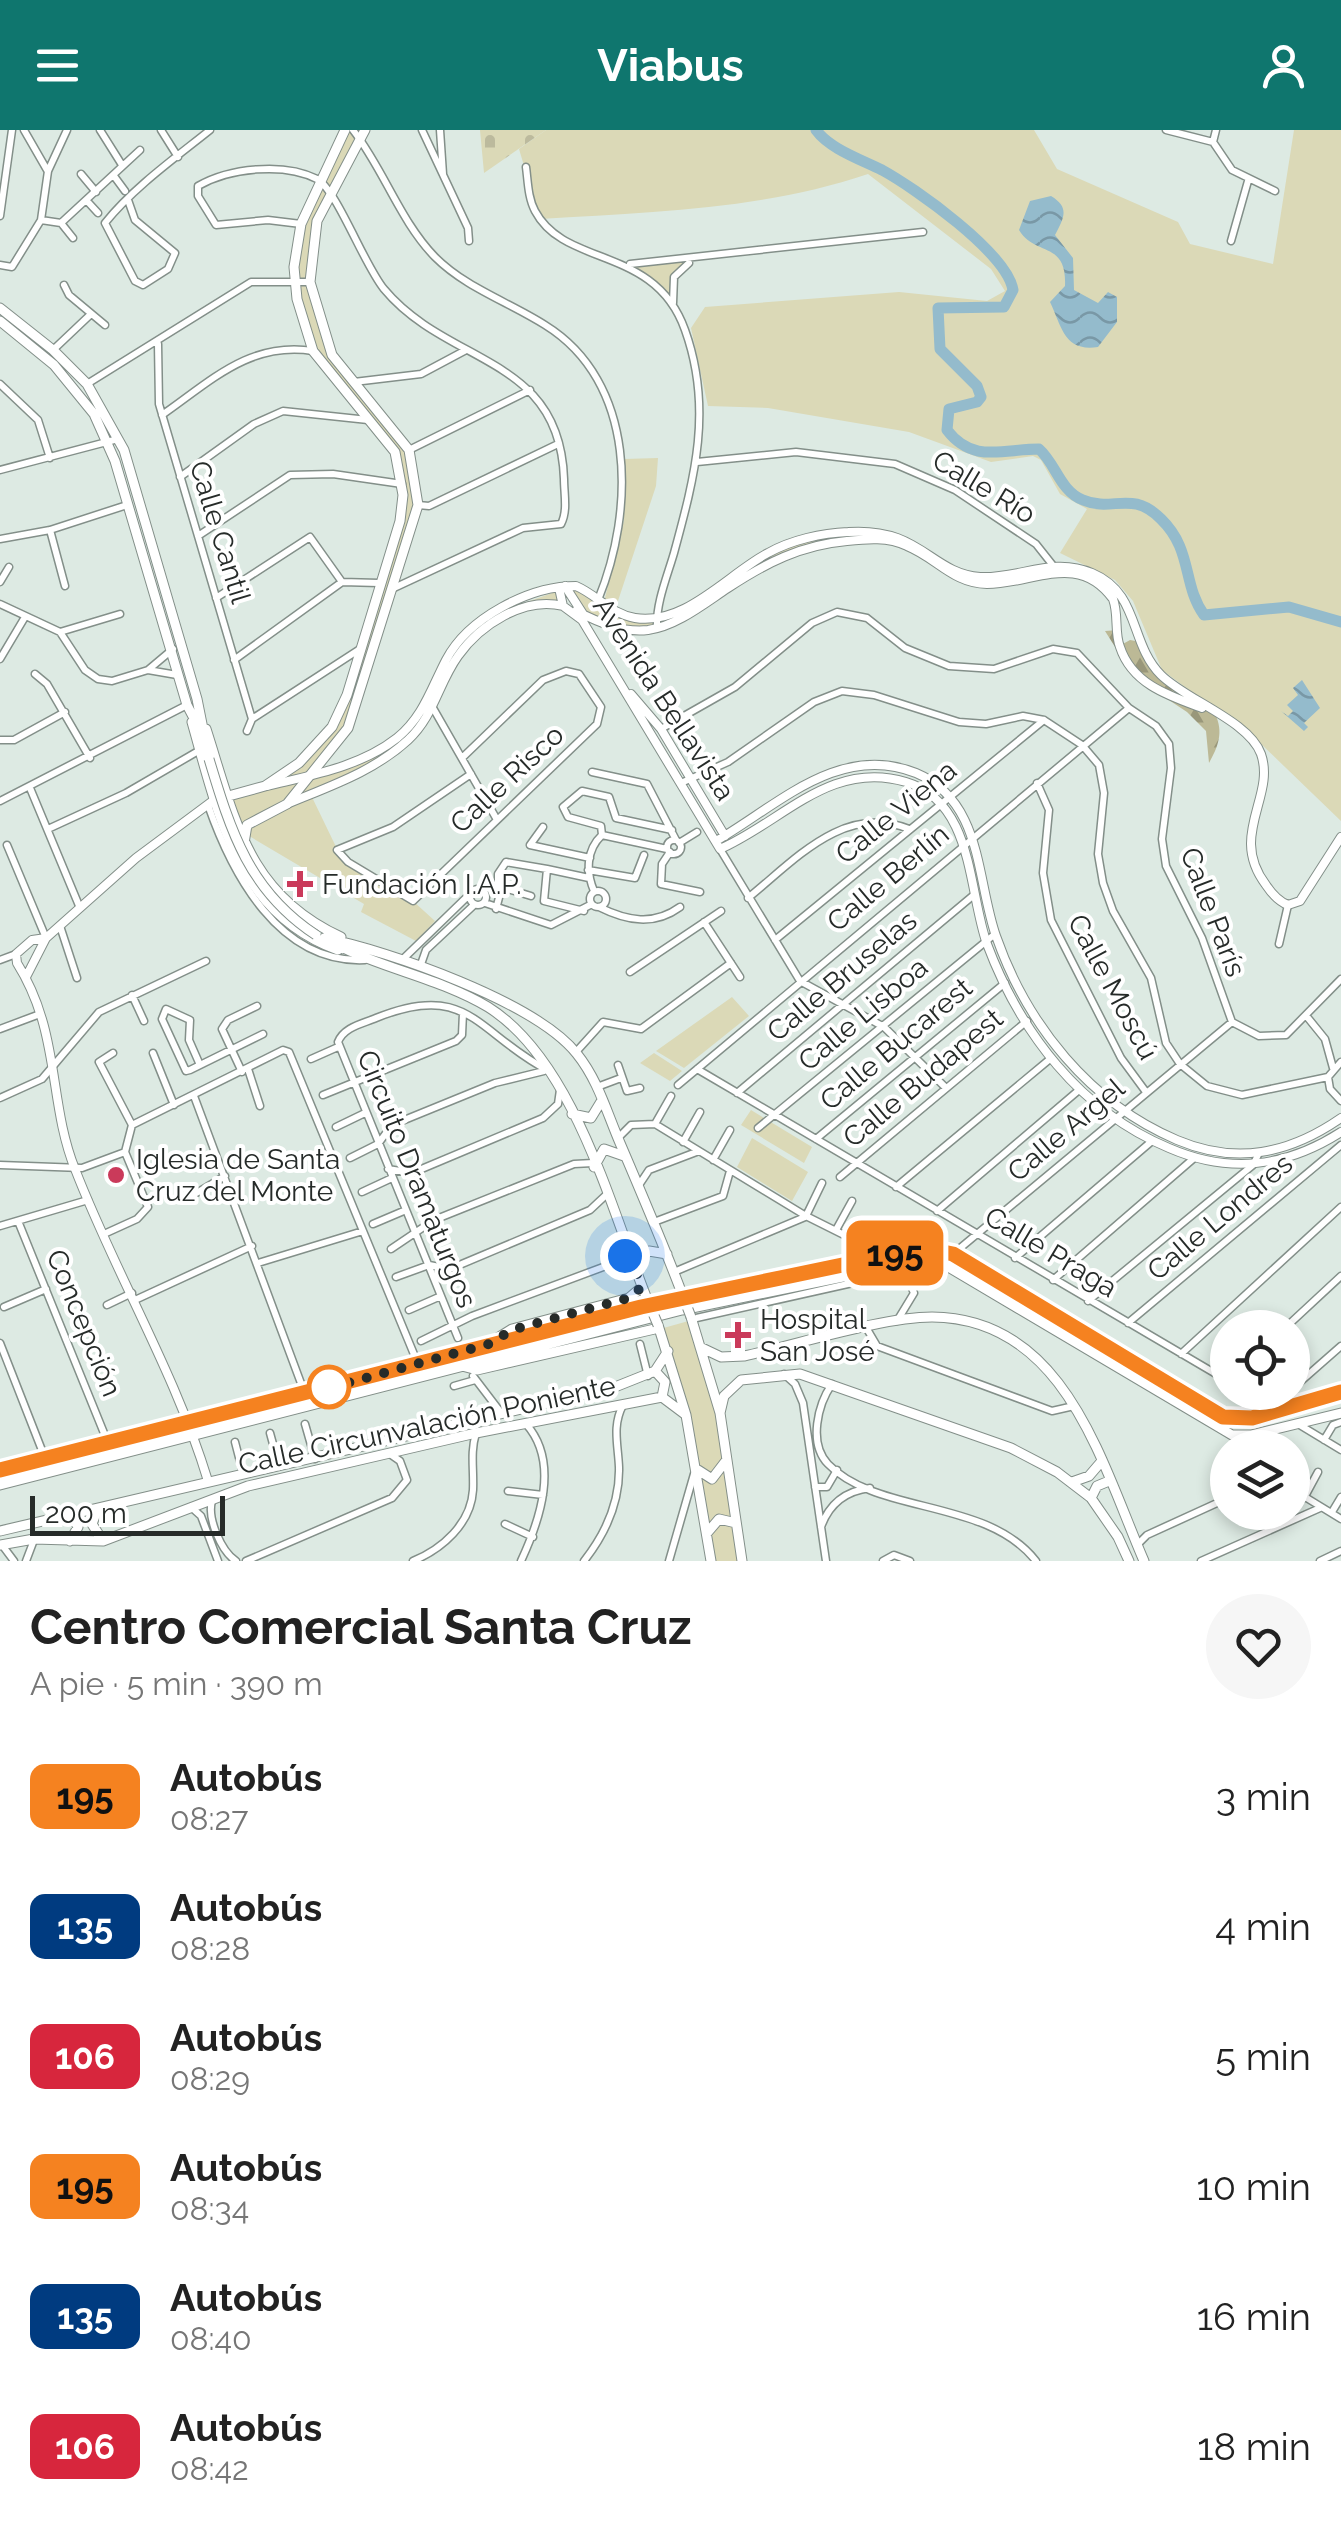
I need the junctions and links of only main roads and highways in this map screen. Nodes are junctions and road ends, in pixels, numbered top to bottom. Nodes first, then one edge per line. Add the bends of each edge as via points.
1 (349, 130) edge
2 (363, 135) edge
3 (0, 308) edge
4 (0, 321) edge
5 (56, 358) junction
6 (167, 596) junction
7 (154, 600) junction
8 (197, 700) junction
9 (187, 705) junction
10 (201, 732) junction
11 (221, 774) junction
12 (207, 776) junction
13 (258, 789) junction
14 (227, 796) junction
15 (211, 802) junction
16 (266, 812) junction
17 (241, 828) junction
18 (225, 835) junction
19 (357, 950) junction
20 (555, 1033) junction
21 (537, 1052) junction
22 (602, 1099) junction
23 (572, 1114) junction
24 (626, 1158) junction
25 (594, 1165) junction
26 (667, 1254) junction
27 (632, 1260) junction
28 (642, 1286) junction
29 (658, 1327) junction
30 (489, 1344) junction
31 (700, 1347) junction
32 (668, 1351) junction
33 (744, 1356) junction
34 (460, 1366) junction
35 (651, 1374) junction
36 (750, 1377) junction
37 (1341, 1392) edge
38 (662, 1397) junction
39 (720, 1413) junction
40 (1341, 1413) edge
41 (686, 1415) junction
42 (726, 1456) junction
43 (1101, 1462) junction
44 (1, 1467) edge
45 (696, 1468) junction
46 (208, 1480) junction
47 (1109, 1481) junction
48 (1072, 1482) junction
49 (0, 1485) edge
50 (1091, 1498) junction
51 (98, 1508) junction
52 (188, 1508) junction
53 (71, 1516) junction
54 (736, 1523) junction
55 (0, 1531) edge
56 (707, 1534) junction
57 (70, 1541) junction
58 (102, 1541) junction
59 (1, 1545) edge
60 (711, 1561) edge
61 (742, 1561) edge
62 (1129, 1561) edge
63 (1144, 1561) edge

1 - 13 main road via 300,224 294,282 313,351 394,452 402,504 332,726 299,763
2 - 16 main road via 313,234 310,282 324,340 409,450 418,505 348,728 287,804
3 - 5 main road
4 - 5 main road
5 - 6 main road via 86,384 118,439
5 - 7 main road via 107,442
6 - 7 main road
6 - 8 main road
7 - 9 main road
8 - 10 main road
8 - 11 main road
9 - 10 main road
9 - 12 main road
10 - 19 main road, bridge via 232,838 269,898 320,936
11 - 12 main road
11 - 13 main road via 240,789
11 - 14 main road
12 - 15 main road
13 - 14 main road
13 - 16 main road
14 - 15 main road
14 - 17 main road
15 - 17 main road
15 - 18 main road
16 - 17 main road
17 - 18 main road
17 - 19 main road via 254,864 290,907
18 - 19 main road via 245,876 278,916 300,932
19 - 20 main road via 504,1002
19 - 21 main road, Circuito Dramaturgos via 486,1006
20 - 21 main road via 538,1035
20 - 22 main road via 576,1052
21 - 23 main road, Circuito Dramaturgos
22 - 23 main road via 591,1118
22 - 24 main road
23 - 25 main road, Circuito Dramaturgos
24 - 25 main road via 604,1150
24 - 26 main road
25 - 27 main road, Circuito Dramaturgos
26 - 27 main road via 648,1252
26 - 31 main road, bridge
27 - 28 main road, Circuito Dramaturgos
28 - 29 main road, Circuito Dramaturgos, bridge
28 - 30 main road via 629,1298 512,1330
29 - 32 main road, Circuito Dramaturgos
29 - 34 main road via 477,1370
30 - 37 main road via 914,1250 953,1254 1223,1417
30 - 44 main road
31 - 33 main road via 722,1357
31 - 39 main road
32 - 35 main road
32 - 41 main road, Circuito Dramaturgos
33 - 36 main road
33 - 43 main road via 897,1322 955,1319 1009,1336 1039,1358 1074,1406
34 - 40 main road via 682,1310 934,1262 1232,1435
34 - 49 main road
35 - 38 main road via 665,1382
35 - 46 main road, Calle Circunvalación Poniente via 503,1415
36 - 39 main road via 730,1389
36 - 48 main road via 783,1374 832,1384 1012,1448
38 - 41 main road
38 - 52 main road, Calle Circunvalación Poniente via 476,1433
39 - 42 main road
41 - 45 main road, Circuito Dramaturgos
42 - 45 main road via 712,1479
42 - 54 main road
43 - 47 main road
43 - 48 main road
45 - 56 main road, Circuito Dramaturgos
46 - 51 main road, Calle Circunvalación Poniente
46 - 52 main road
47 - 50 main road
47 - 63 main road
48 - 50 main road
50 - 62 main road
51 - 53 main road, Calle Circunvalación Poniente
51 - 58 main road via 92,1524
52 - 58 main road, Calle Circunvalación Poniente
53 - 55 main road, Calle Circunvalación Poniente
53 - 57 main road via 78,1527
54 - 56 main road via 720,1519
54 - 61 main road
56 - 60 main road, Circuito Dramaturgos
57 - 58 main road, Calle Circunvalación Poniente
57 - 59 main road, Calle Circunvalación Poniente

